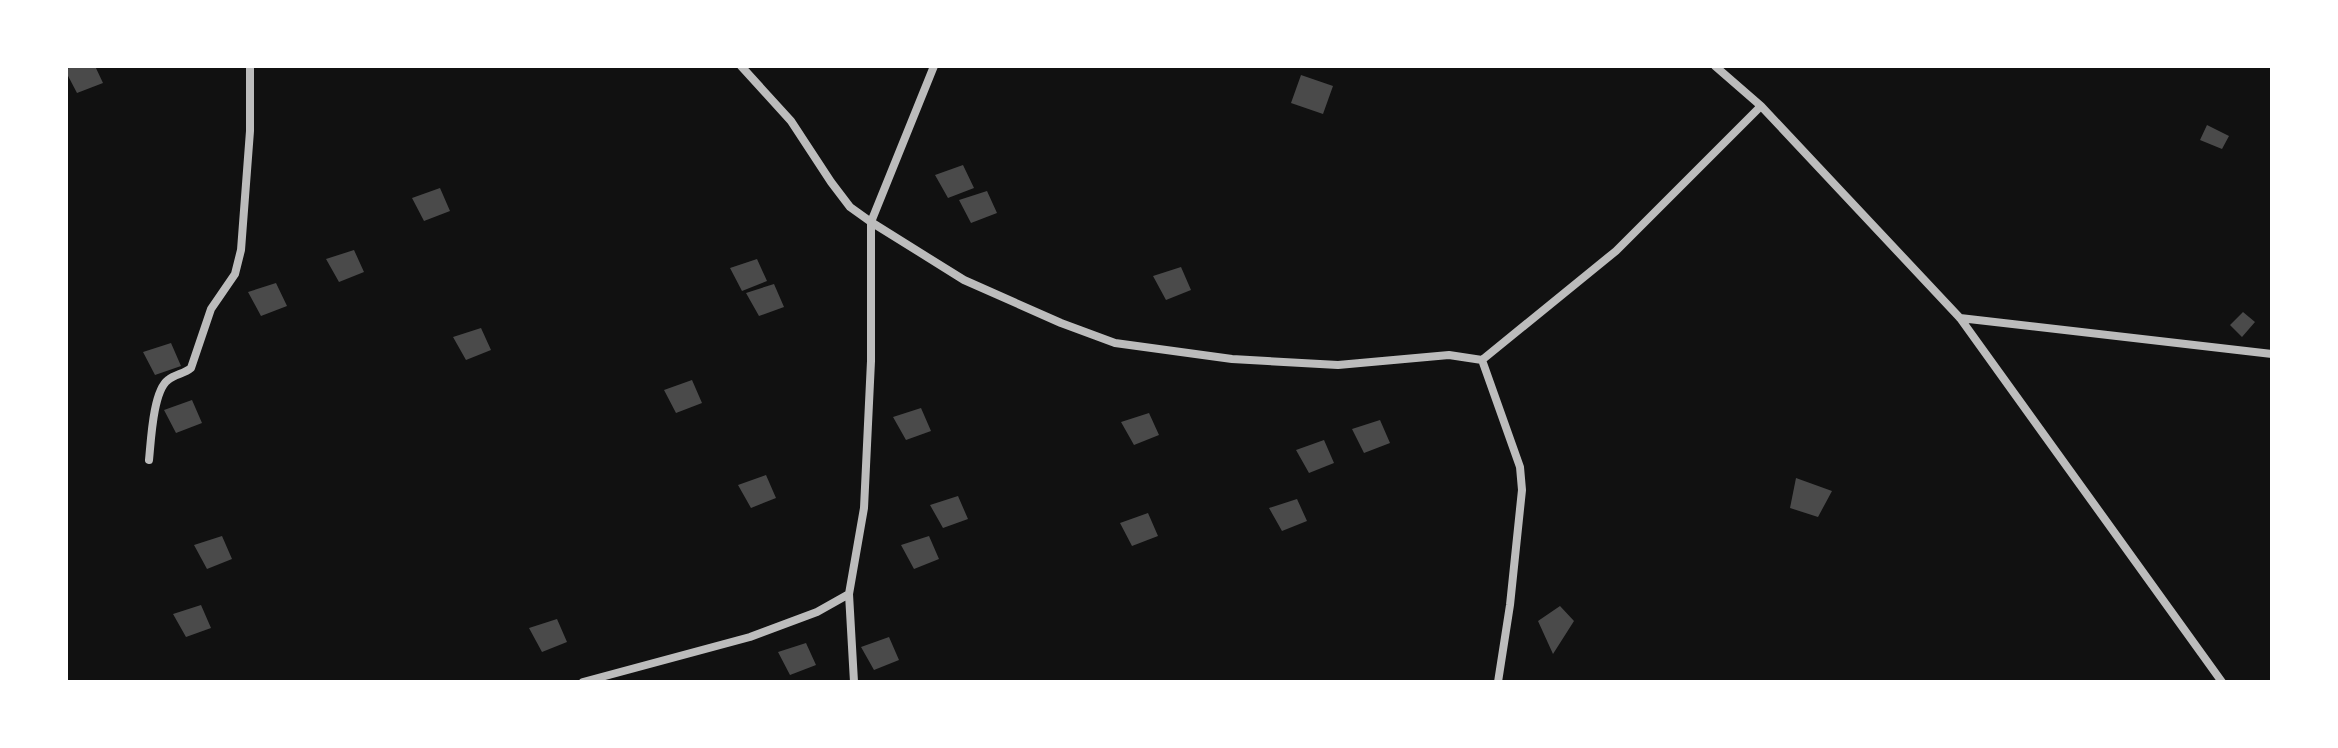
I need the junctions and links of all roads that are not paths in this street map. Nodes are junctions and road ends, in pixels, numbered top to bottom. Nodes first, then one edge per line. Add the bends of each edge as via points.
1 (250, 66) edge
2 (741, 66) edge
3 (934, 66) edge
4 (1715, 66) edge
5 (1761, 106) junction
6 (871, 222) junction
7 (1960, 318) junction
8 (2272, 354) edge
9 (1482, 360) junction
10 (149, 460) dead end
11 (849, 594) junction
12 (583, 682) edge
13 (854, 682) edge
14 (1498, 682) edge
15 (2222, 682) edge

1 - 10 street via 250,131 235,274 211,309 191,368 162,387
2 - 6 street via 791,121 850,207
3 - 6 street
4 - 5 street
5 - 7 street
5 - 9 street via 1616,251
6 - 9 street via 964,280 1115,343 1232,359 1338,365 1449,355
6 - 11 street via 864,508
7 - 8 street
7 - 15 street
9 - 14 street via 1520,467 1522,490
11 - 12 street via 750,637
11 - 13 street

